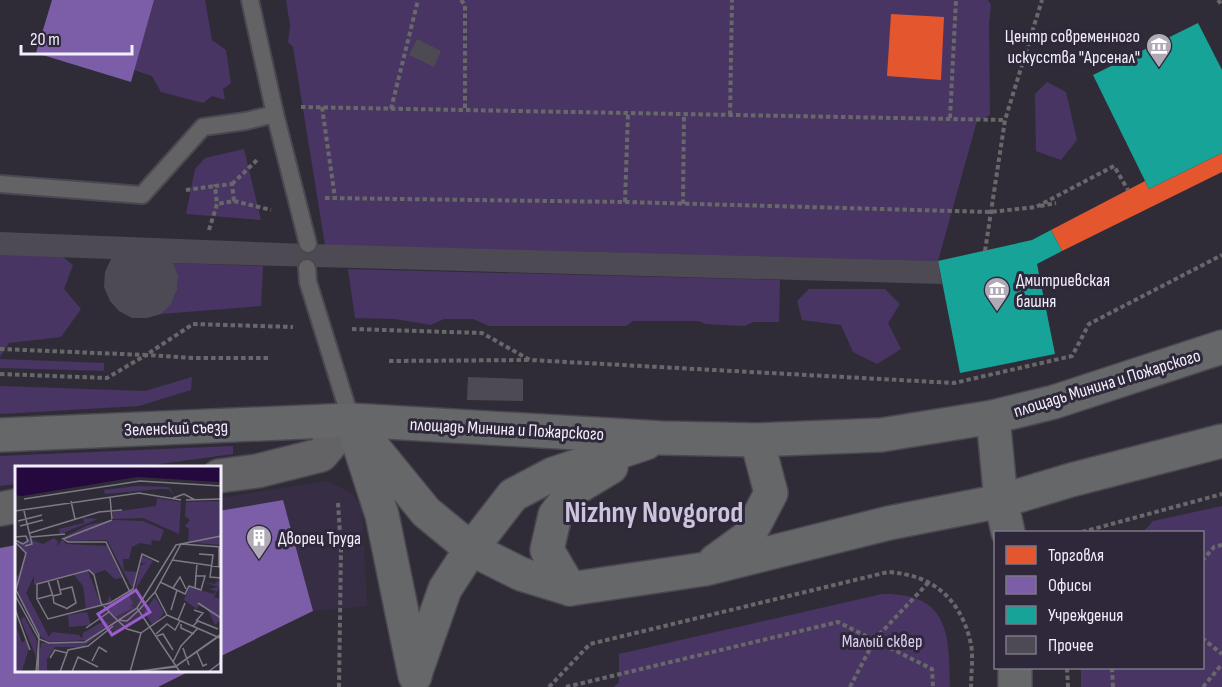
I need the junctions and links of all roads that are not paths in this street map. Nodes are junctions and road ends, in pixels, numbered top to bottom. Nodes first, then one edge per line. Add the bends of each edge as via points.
1 (250, 0) edge
2 (275, 114) junction
3 (0, 184) edge
4 (308, 244) dead end
5 (307, 268) dead end
6 (1222, 347) edge
7 (993, 417) junction
8 (351, 420) junction
9 (0, 435) edge
10 (662, 438) junction
11 (757, 440) junction
12 (1222, 441) edge
13 (220, 476) edge
14 (1001, 501) junction
15 (15, 506) edge
16 (0, 509) edge
17 (1008, 531) edge
18 (471, 549) junction
19 (705, 569) junction
20 (570, 589) junction
21 (1015, 669) edge
22 (414, 680) edge
23 (1016, 687) edge

1 - 2 lane
2 - 3 lane via 203,127 142,195
2 - 4 lane
5 - 8 lane
6 - 7 main road, площадь Минина и Пожарского via 1089,392
7 - 11 main road, площадь Минина и Пожарского via 881,435
7 - 14 main road, площадь Минина и Пожарского
8 - 9 main road, Зеленский съезд
8 - 10 main road, площадь Минина и Пожарского
8 - 13 street via 321,455
8 - 18 main road via 426,512
8 - 22 main road, площадь Минина и Пожарского via 382,515
10 - 11 main road, площадь Минина и Пожарского
10 - 18 main road, площадь Минина и Пожарского via 553,474 513,495
10 - 20 main road, площадь Минина и Пожарского via 576,488 555,515 547,550
11 - 19 main road via 771,493 747,537
12 - 14 main road
14 - 17 main road, площадь Минина и Пожарского
14 - 19 main road via 889,523
15 - 16 street
18 - 20 main road via 520,574
18 - 22 main road, площадь Минина и Пожарского via 445,588
19 - 20 main road
21 - 23 main road

